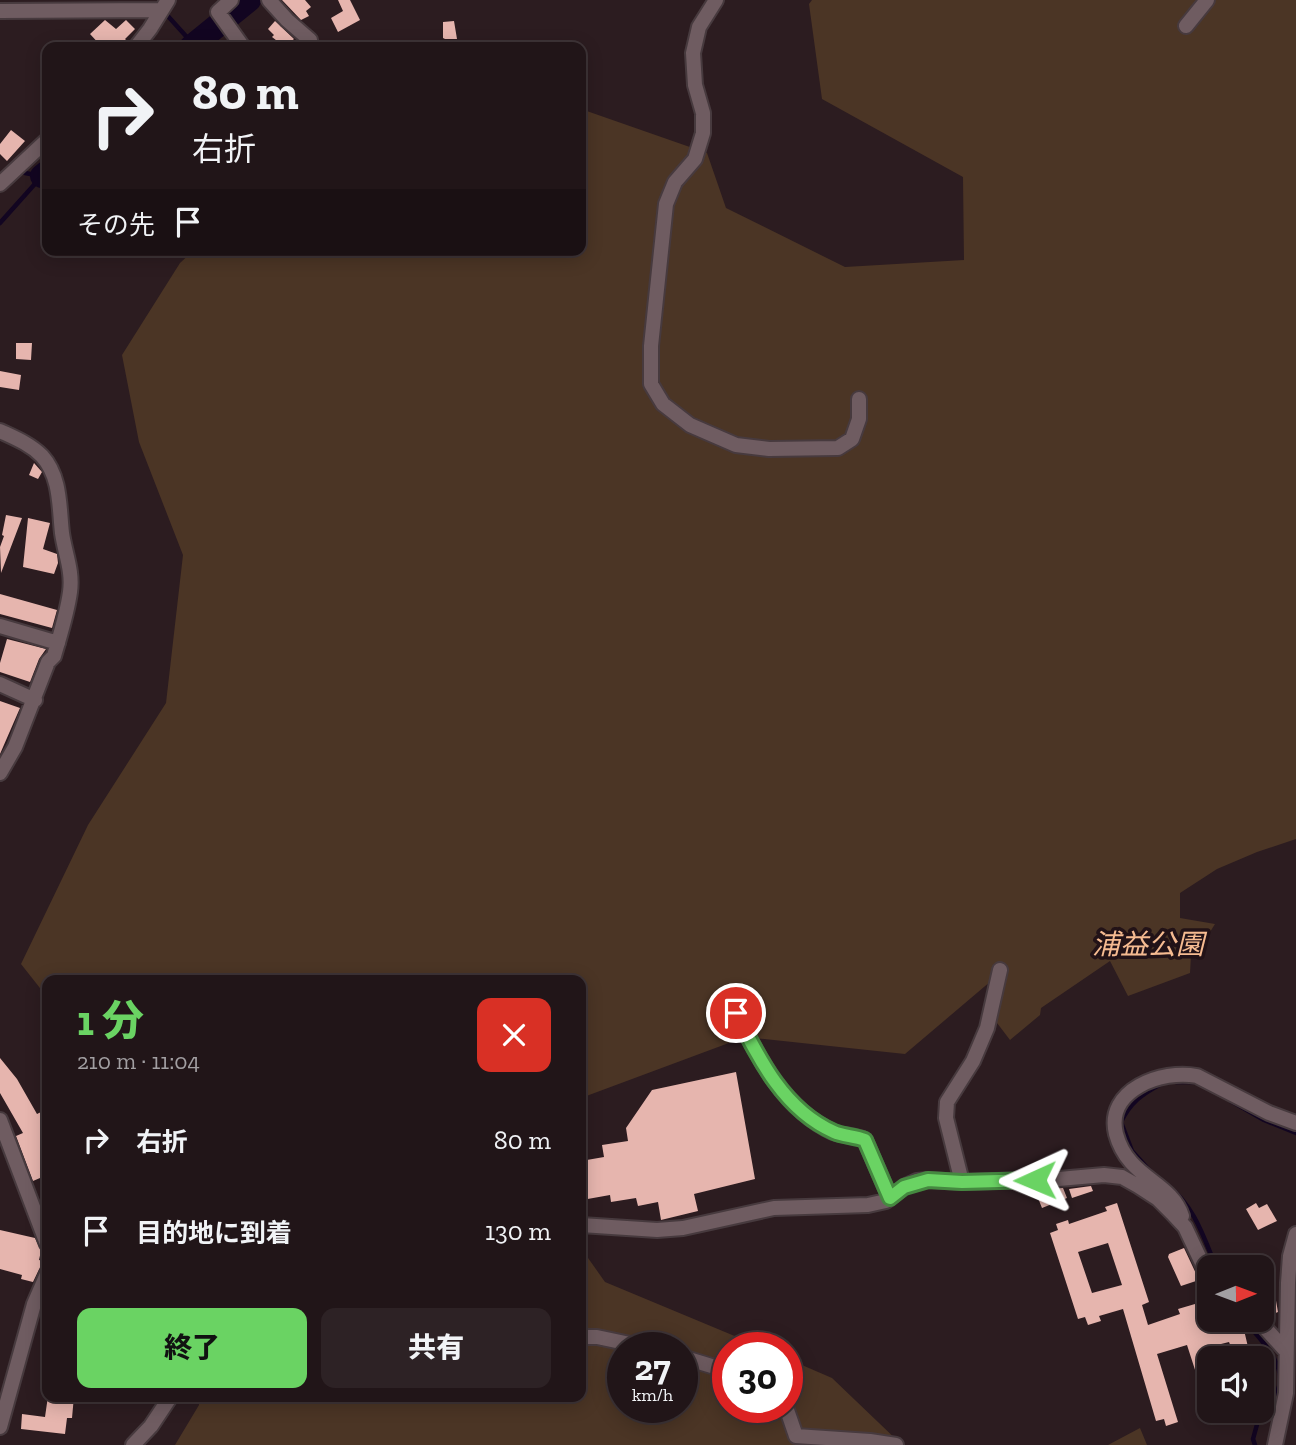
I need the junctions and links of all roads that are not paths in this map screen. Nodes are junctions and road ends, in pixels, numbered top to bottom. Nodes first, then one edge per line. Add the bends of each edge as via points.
1 (231, 0) edge
2 (269, 0) edge
3 (716, 0) edge
4 (1207, 0) edge
5 (165, 5) edge
6 (0, 11) edge
7 (1186, 26) dead end
8 (139, 42) edge
9 (239, 42) edge
10 (309, 42) edge
11 (42, 146) edge
12 (22, 166) junction
13 (0, 169) edge
14 (0, 184) edge
15 (859, 399) dead end
16 (0, 431) edge
17 (0, 626) edge
18 (58, 643) junction
19 (0, 684) edge
20 (35, 700) junction
21 (0, 773) edge
22 (1000, 970) dead end
23 (736, 1013) dead end
24 (0, 1121) edge
25 (1296, 1123) edge
26 (962, 1182) junction
27 (890, 1198) junction
28 (586, 1225) edge
29 (1185, 1227) junction
30 (42, 1231) edge
31 (1296, 1234) edge
32 (1198, 1255) edge
33 (42, 1286) edge
34 (1292, 1317) edge
35 (1269, 1332) edge
36 (586, 1337) edge
37 (607, 1339) edge
38 (1286, 1351) junction
39 (167, 1402) edge
40 (792, 1423) edge
41 (0, 1427) edge
42 (133, 1445) edge
43 (896, 1445) edge
44 (1275, 1445) edge

1 - 9 street via 218,12
2 - 10 street
3 - 15 street via 699,27 693,53 703,134 695,159 675,182 666,204 651,346 652,384 663,404 690,425 736,444 769,449 838,448 852,439
4 - 7 street
5 - 6 street
5 - 8 street
11 - 12 street
12 - 13 street
12 - 14 street
16 - 18 street via 43,458 58,488 71,572
17 - 18 street
18 - 20 street
19 - 20 street
20 - 21 street
22 - 26 street via 988,1028 947,1102 946,1118
23 - 27 street via 772,1079 793,1103 836,1133 865,1140
24 - 30 street
25 - 29 street via 1185,1073 1161,1076 1128,1093 1114,1123 1124,1155 1171,1197
26 - 27 street via 917,1181
26 - 29 street via 1122,1177 1158,1199
27 - 28 street via 868,1205 774,1208 683,1228
29 - 32 street
31 - 34 street via 1290,1256
33 - 41 street
34 - 38 street
35 - 38 street
36 - 37 street
38 - 44 street via 1286,1393
39 - 42 street
40 - 43 street via 796,1436

